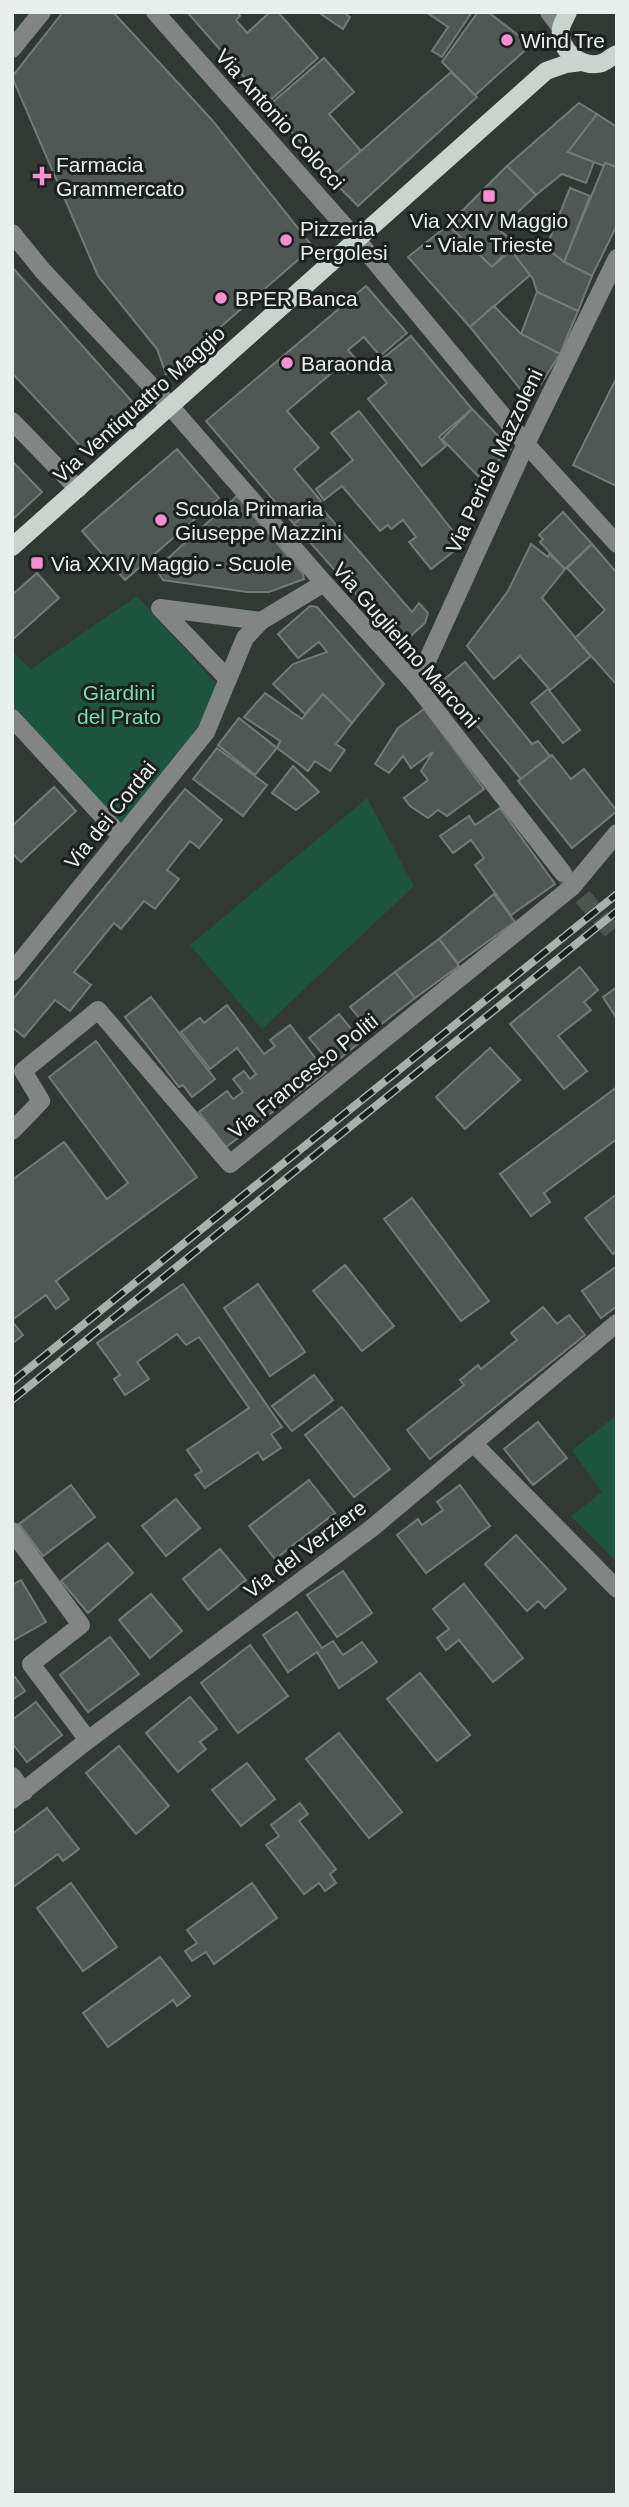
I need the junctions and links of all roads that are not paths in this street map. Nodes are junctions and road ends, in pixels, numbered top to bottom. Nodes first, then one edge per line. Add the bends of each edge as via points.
1 (42, 12) edge
2 (155, 12) edge
3 (550, 12) edge
4 (564, 27) edge
5 (12, 49) edge
6 (612, 60) edge
7 (581, 62) junction
8 (546, 71) junction
9 (12, 233) edge
10 (357, 240) junction
11 (617, 258) edge
12 (170, 406) junction
13 (12, 421) edge
14 (526, 444) junction
15 (78, 489) junction
16 (617, 544) edge
17 (12, 547) edge
18 (324, 583) junction
19 (261, 621) junction
20 (228, 679) junction
21 (415, 685) junction
22 (12, 718) edge
23 (617, 833) edge
24 (122, 837) junction
25 (568, 880) junction
26 (12, 972) edge
27 (12, 1131) edge
28 (617, 1323) edge
29 (474, 1443) junction
30 (12, 1531) edge
31 (617, 1589) edge
32 (88, 1740) junction
33 (12, 1776) edge
34 (18, 1796) edge

1 - 5 street
2 - 10 street, Via Antonio Colocci
3 - 4 street
4 - 7 main road via 569,53
4 - 8 main road, Via Ventiquattro Maggio
6 - 7 main road, Via Ventiquattro Maggio
7 - 8 main road, Via Ventiquattro Maggio
8 - 10 main road, Via Ventiquattro Maggio
9 - 12 street, Via Guglielmo Marconi
10 - 12 main road, Via Ventiquattro Maggio
10 - 14 street, Via Antonio Colocci
11 - 14 street, Via Pericle Mazzoleni
12 - 15 main road, Via Ventiquattro Maggio
12 - 18 street, Via Guglielmo Marconi
13 - 15 street
14 - 16 street, Via Antonio Colocci
14 - 21 street, Via Pericle Mazzoleni
15 - 17 main road, Via Ventiquattro Maggio
18 - 19 street, Via dei Cordai
18 - 21 street, Via Guglielmo Marconi
19 - 20 street, Via dei Cordai via 245,638
19 - 20 street via 160,608
20 - 24 street, Via dei Cordai via 206,732
21 - 25 street, Via Guglielmo Marconi
22 - 24 street
23 - 25 street
24 - 26 street, Via dei Cordai
25 - 27 street, Via Francesco Politi via 230,1164 98,1010 23,1071 41,1101
28 - 29 street, Via del Verziere
29 - 31 street
29 - 32 street, Via del Verziere via 372,1528
30 - 32 street via 81,1625 31,1664
32 - 34 street, Via del Verziere
33 - 34 street

